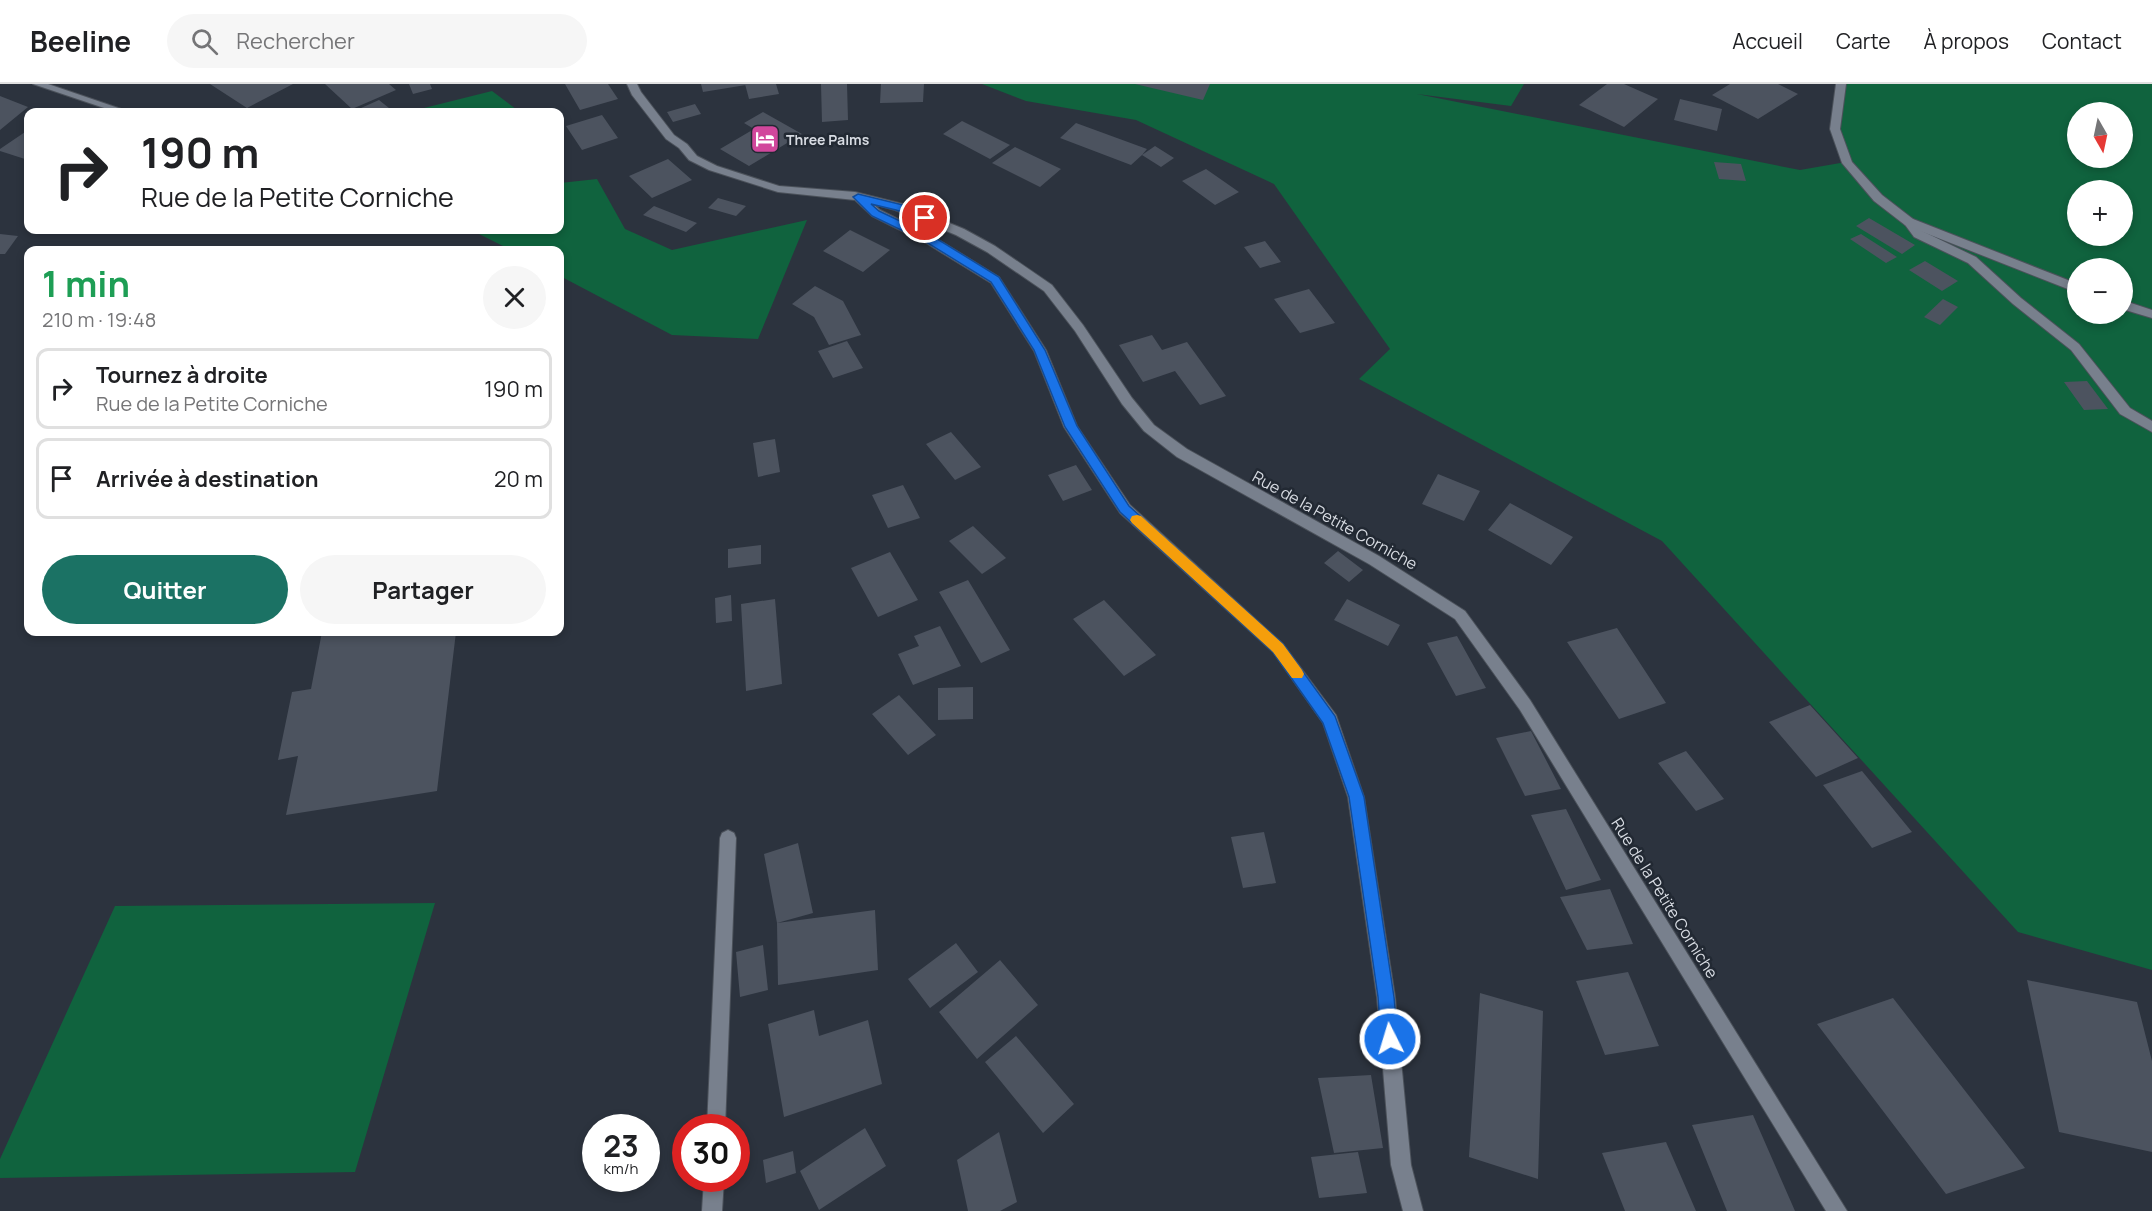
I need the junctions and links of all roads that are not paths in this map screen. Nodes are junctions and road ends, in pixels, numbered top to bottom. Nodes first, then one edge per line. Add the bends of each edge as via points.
1 (38, 84) edge
2 (632, 84) edge
3 (1841, 84) edge
4 (113, 108) edge
5 (858, 197) junction
6 (1909, 222) junction
7 (2067, 285) edge
8 (2133, 308) edge
9 (2152, 314) edge
10 (2152, 428) edge
11 (728, 838) dead end
12 (717, 1114) edge
13 (713, 1192) edge
14 (712, 1211) edge
15 (1413, 1211) edge
16 (1837, 1211) edge

1 - 4 street
2 - 5 street, Rue de la Petite Corniche via 670,137 693,158 713,168 778,189
3 - 6 street via 1835,129 1846,163 1878,198
5 - 15 street via 876,213 995,280 1040,350 1071,427 1125,509 1278,648 1330,720 1356,797 1386,997 1401,1164
5 - 16 street, Rue de la Petite Corniche via 899,207 960,231 1048,288 1149,428 1191,458 1374,560 1460,615 1525,705
6 - 7 street
6 - 10 street via 1918,234 1972,260 2075,347 2125,411
8 - 9 street
11 - 12 street
13 - 14 street

